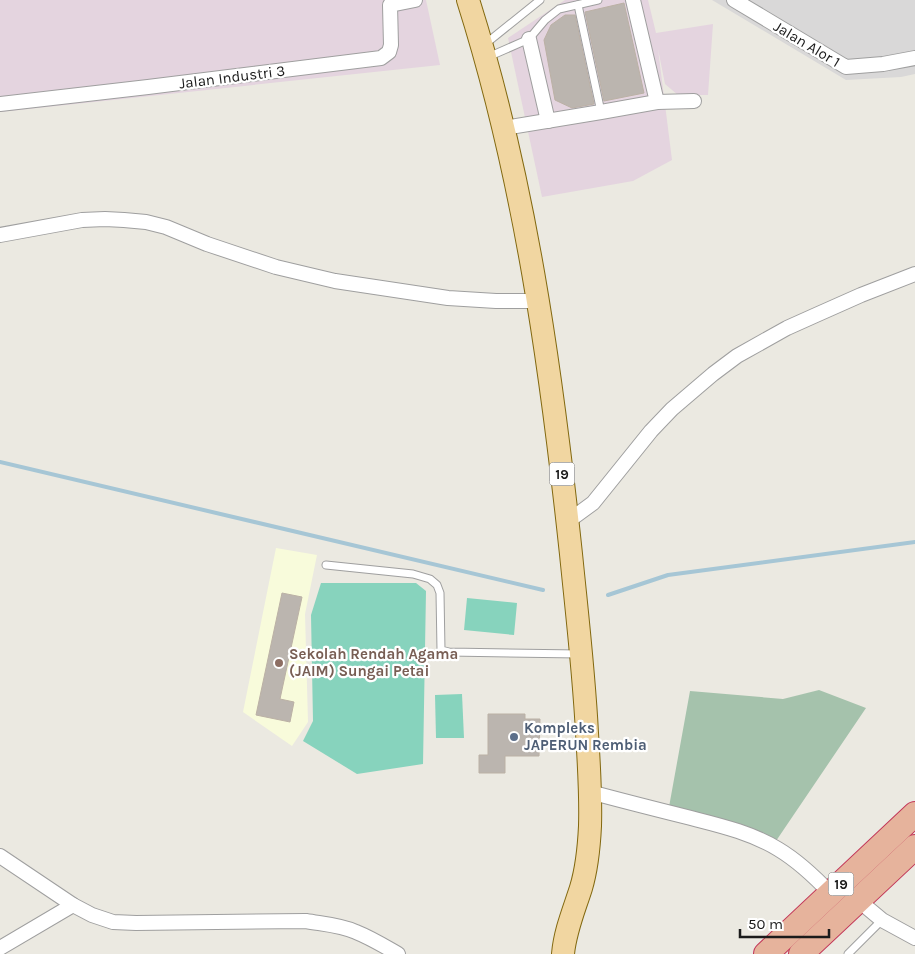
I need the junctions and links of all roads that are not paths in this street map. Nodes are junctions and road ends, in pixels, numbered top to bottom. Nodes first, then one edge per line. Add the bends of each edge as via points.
1 (415, 0) edge
2 (468, 0) edge
3 (540, 0) edge
4 (598, 0) edge
5 (633, 0) edge
6 (734, 0) edge
7 (389, 2) edge
8 (578, 5) junction
9 (752, 5) edge
10 (529, 39) junction
11 (484, 52) junction
12 (915, 58) edge
13 (694, 101) dead end
14 (657, 102) junction
15 (0, 104) edge
16 (602, 112) junction
17 (548, 121) junction
18 (504, 128) junction
19 (0, 235) edge
20 (915, 274) edge
21 (537, 301) junction
22 (568, 522) junction
23 (326, 565) dead end
24 (582, 654) junction
25 (590, 792) junction
26 (915, 814) edge
27 (915, 847) edge
28 (0, 856) edge
29 (831, 894) junction
30 (858, 900) junction
31 (74, 905) junction
32 (882, 920) junction
33 (913, 937) edge
34 (0, 948) edge
35 (398, 954) edge
36 (563, 954) edge
37 (766, 954) edge
38 (801, 954) edge
39 (848, 954) edge

1 - 7 street, Jalan Industri 3
2 - 11 main road, 19
3 - 11 lane
4 - 8 lane
5 - 14 street
6 - 9 street, Jalan Alor 1
7 - 15 street, Jalan Industri 3 via 389,52 381,58
8 - 10 lane via 559,9
8 - 16 lane
9 - 12 street, Jalan Alor 1 via 846,67
10 - 11 lane
10 - 17 street
11 - 18 main road, 19
13 - 14 street
14 - 16 street
16 - 17 street
17 - 18 street
18 - 21 main road, 19
19 - 21 street via 82,220 146,222 267,264 335,281 448,298
20 - 22 street via 794,324 736,356 672,409 593,503
21 - 22 main road, 19
22 - 24 main road, 19
23 - 24 lane via 413,574 430,579 440,593 441,650
24 - 25 main road, 19
25 - 29 street via 757,838 796,862
25 - 36 main road, 19 via 585,870
26 - 29 highway, 19
27 - 30 highway, 19
28 - 31 street
29 - 37 highway, 19
30 - 32 street
30 - 38 highway, 19
31 - 34 street
31 - 35 street via 113,922 306,921 355,931
32 - 33 street
32 - 39 lane

